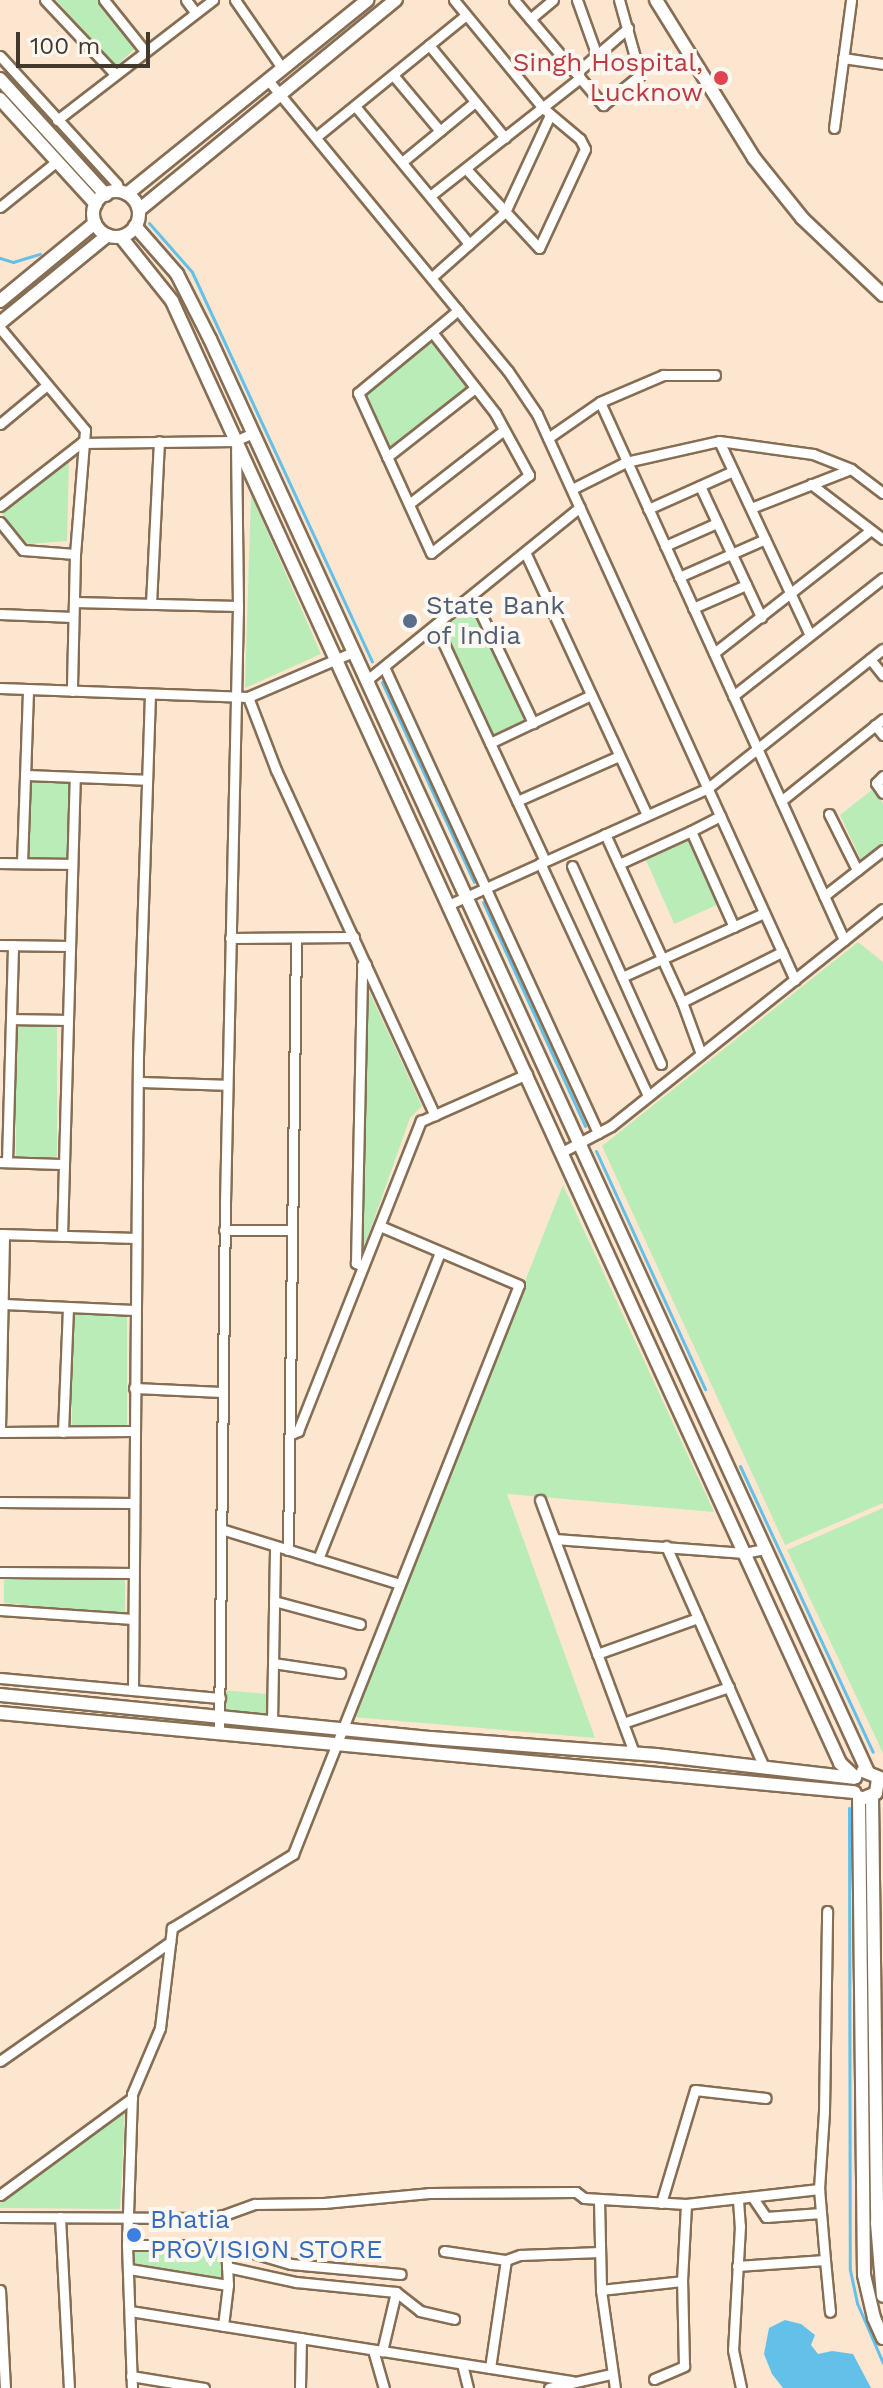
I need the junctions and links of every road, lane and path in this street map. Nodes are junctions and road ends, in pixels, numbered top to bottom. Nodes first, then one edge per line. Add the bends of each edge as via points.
1 (45, 0) edge
2 (104, 0) edge
3 (186, 0) edge
4 (213, 0) edge
5 (235, 0) edge
6 (367, 0) edge
7 (396, 0) edge
8 (454, 0) edge
9 (514, 0) edge
10 (553, 0) edge
11 (577, 0) edge
12 (619, 0) edge
13 (656, 0) edge
14 (851, 0) edge
15 (195, 12) junction
16 (466, 15) junction
17 (530, 19) junction
18 (628, 28) junction
19 (429, 45) junction
20 (144, 50) junction
21 (0, 56) edge
22 (597, 56) junction
23 (843, 58) junction
24 (883, 64) edge
25 (282, 68) junction
26 (115, 74) junction
27 (393, 75) junction
28 (578, 76) junction
29 (0, 79) edge
30 (268, 80) junction
31 (280, 94) junction
32 (0, 99) edge
33 (475, 102) junction
34 (355, 106) junction
35 (546, 111) junction
36 (57, 120) junction
37 (834, 128) dead end
38 (440, 131) junction
39 (316, 137) junction
40 (505, 138) junction
41 (57, 161) junction
42 (402, 162) junction
43 (466, 169) junction
44 (0, 192) edge
45 (112, 196) junction
46 (430, 196) junction
47 (4, 204) edge
48 (139, 210) junction
49 (505, 212) junction
50 (95, 223) junction
51 (135, 226) junction
52 (115, 236) junction
53 (469, 244) junction
54 (432, 277) junction
55 (883, 295) edge
56 (0, 301) edge
57 (458, 310) junction
58 (0, 326) edge
59 (432, 332) junction
60 (715, 375) dead end
61 (47, 385) junction
62 (475, 388) junction
63 (600, 402) junction
64 (0, 424) edge
65 (504, 430) junction
66 (253, 433) junction
67 (548, 438) junction
68 (159, 441) junction
69 (235, 441) junction
70 (719, 441) junction
71 (81, 443) junction
72 (387, 457) junction
73 (626, 462) junction
74 (851, 469) junction
75 (733, 471) junction
76 (811, 484) junction
77 (700, 486) junction
78 (572, 489) junction
79 (883, 493) edge
80 (409, 504) junction
81 (0, 506) edge
82 (580, 507) junction
83 (751, 508) junction
84 (648, 509) junction
85 (0, 522) edge
86 (717, 523) junction
87 (871, 530) junction
88 (765, 539) junction
89 (883, 539) edge
90 (665, 546) junction
91 (525, 552) junction
92 (75, 554) junction
93 (731, 554) junction
94 (679, 577) junction
95 (883, 578) edge
96 (746, 585) junction
97 (790, 593) junction
98 (472, 595) junction
99 (74, 602) junction
100 (151, 604) junction
101 (238, 606) junction
102 (693, 608) junction
103 (0, 614) edge
104 (73, 617) junction
105 (761, 617) junction
106 (435, 625) junction
107 (810, 635) junction
108 (883, 649) edge
109 (353, 652) junction
110 (714, 653) junction
111 (870, 659) junction
112 (335, 660) junction
113 (384, 667) junction
114 (883, 675) edge
115 (367, 680) junction
116 (0, 688) edge
117 (28, 689) junction
118 (72, 691) junction
119 (150, 694) junction
120 (591, 695) junction
121 (733, 696) junction
122 (236, 697) junction
123 (248, 697) junction
124 (879, 722) edge
125 (533, 723) junction
126 (883, 735) edge
127 (490, 743) junction
128 (757, 749) junction
129 (619, 756) junction
130 (25, 775) junction
131 (883, 776) edge
132 (75, 778) junction
133 (147, 780) junction
134 (708, 788) junction
135 (883, 793) edge
136 (517, 801) junction
137 (781, 801) junction
138 (829, 814) dead end
139 (647, 815) junction
140 (720, 816) junction
141 (691, 831) junction
142 (605, 834) junction
143 (883, 850) edge
144 (543, 862) junction
145 (0, 863) edge
146 (22, 863) junction
147 (72, 864) junction
148 (619, 864) junction
149 (572, 866) dead end
150 (857, 870) junction
151 (486, 888) junction
152 (824, 896) junction
153 (466, 897) junction
154 (448, 905) junction
155 (883, 909) edge
156 (764, 913) junction
157 (734, 927) junction
158 (354, 937) junction
159 (230, 938) junction
160 (296, 939) junction
161 (844, 940) junction
162 (0, 945) edge
163 (13, 945) junction
164 (69, 946) junction
165 (782, 952) junction
166 (662, 959) junction
167 (366, 964) junction
168 (622, 977) junction
169 (795, 980) junction
170 (682, 1002) junction
171 (11, 1019) junction
172 (66, 1020) junction
173 (701, 1054) junction
174 (661, 1064) dead end
175 (527, 1074) junction
176 (138, 1082) junction
177 (227, 1085) junction
178 (648, 1096) junction
179 (435, 1115) junction
180 (598, 1133) junction
181 (579, 1144) junction
182 (562, 1152) junction
183 (3, 1162) edge
184 (64, 1164) junction
185 (380, 1226) junction
186 (224, 1230) junction
187 (292, 1230) junction
188 (2, 1234) edge
189 (62, 1236) junction
190 (136, 1238) junction
191 (440, 1252) junction
192 (363, 1266) junction
193 (3, 1304) junction
194 (68, 1307) junction
195 (135, 1310) junction
196 (134, 1388) junction
197 (222, 1392) junction
198 (0, 1430) edge
199 (134, 1431) junction
200 (63, 1432) junction
201 (291, 1434) junction
202 (540, 1500) dead end
203 (0, 1502) edge
204 (133, 1503) junction
205 (221, 1529) junction
206 (555, 1539) junction
207 (275, 1546) junction
208 (666, 1546) junction
209 (765, 1549) junction
210 (288, 1550) junction
211 (744, 1553) junction
212 (318, 1559) junction
213 (0, 1572) edge
214 (133, 1573) junction
215 (400, 1584) junction
216 (274, 1601) junction
217 (0, 1610) edge
218 (698, 1618) junction
219 (133, 1619) junction
220 (360, 1624) dead end
221 (597, 1654) junction
222 (273, 1663) junction
223 (340, 1673) dead end
224 (0, 1678) edge
225 (729, 1687) junction
226 (133, 1690) junction
227 (0, 1695) edge
228 (220, 1698) junction
229 (0, 1713) edge
230 (220, 1716) junction
231 (272, 1722) junction
232 (623, 1723) junction
233 (342, 1729) junction
234 (219, 1733) junction
235 (336, 1744) junction
236 (634, 1753) junction
237 (764, 1767) junction
238 (876, 1776) edge
239 (854, 1777) junction
240 (869, 1794) edge
241 (827, 1911) dead end
242 (170, 1942) junction
243 (0, 2061) edge
244 (132, 2098) junction
245 (766, 2098) dead end
246 (819, 2189) junction
247 (0, 2195) edge
248 (753, 2198) junction
249 (599, 2200) junction
250 (738, 2200) junction
251 (661, 2203) junction
252 (686, 2204) junction
253 (821, 2213) junction
254 (128, 2216) junction
255 (0, 2217) edge
256 (60, 2217) junction
257 (127, 2245) junction
258 (226, 2245) junction
259 (444, 2251) dead end
260 (600, 2252) junction
261 (506, 2260) junction
262 (825, 2260) junction
263 (737, 2266) junction
264 (227, 2267) junction
265 (129, 2269) junction
266 (401, 2274) dead end
267 (682, 2281) junction
268 (228, 2285) junction
269 (0, 2290) edge
270 (601, 2290) junction
271 (396, 2292) junction
272 (883, 2296) edge
273 (130, 2311) junction
274 (830, 2312) dead end
275 (454, 2319) dead end
276 (223, 2326) junction
277 (301, 2338) junction
278 (883, 2338) edge
279 (377, 2350) junction
280 (462, 2364) junction
281 (490, 2368) junction
282 (611, 2374) junction
283 (131, 2376) junction
284 (654, 2379) dead end
285 (574, 2385) edge
286 (5, 2388) edge
287 (69, 2388) edge
288 (132, 2388) edge
289 (204, 2388) edge
290 (300, 2388) edge
291 (384, 2388) edge
292 (468, 2388) edge
293 (549, 2388) edge
294 (615, 2388) edge
295 (741, 2388) edge

1 - 26 street
2 - 20 street
3 - 15 street
4 - 15 street
5 - 25 street
6 - 25 street
7 - 31 street
8 - 16 street
9 - 17 street
10 - 17 street
11 - 22 street
12 - 18 street
13 - 55 street via 754,158 802,218
14 - 23 street
15 - 20 street
16 - 19 street
16 - 35 street
17 - 28 street
18 - 22 street
18 - 28 street via 641,69 637,79 603,105
19 - 27 street
19 - 33 street
20 - 26 street
21 - 36 street
22 - 28 street
23 - 24 street
23 - 37 street
25 - 30 street
26 - 36 street
27 - 34 street
27 - 38 street
28 - 35 street
29 - 45 street
30 - 31 street
30 - 45 street
31 - 39 street
31 - 48 street
32 - 41 street
33 - 38 street
33 - 40 street
34 - 39 street
34 - 42 street
35 - 40 street
35 - 49 street
35 - 49 street via 585,149 539,248
36 - 45 street via 117,184
38 - 42 street
39 - 54 street
40 - 43 street
41 - 45 street
41 - 47 street
42 - 46 street
43 - 46 street
43 - 49 street
44 - 47 street
45 - 48 street
45 - 50 street
46 - 53 street
48 - 51 street
49 - 53 street
50 - 52 street
50 - 56 street
51 - 52 street
51 - 66 street via 177,274
52 - 58 street
52 - 69 street via 172,301
53 - 54 street
54 - 57 street
57 - 59 street
57 - 67 street via 508,371
58 - 61 street
59 - 62 street
59 - 72 street via 358,393
60 - 63 street via 663,375
61 - 64 street
61 - 71 street via 85,430
62 - 65 street
62 - 72 street
63 - 67 street
63 - 73 street
65 - 80 street
65 - 80 street via 529,475 431,553
66 - 69 street
66 - 109 street
67 - 78 street
68 - 69 street
68 - 71 street
68 - 100 street
69 - 101 street
69 - 112 street
70 - 73 street
70 - 74 street via 813,454
70 - 75 street
71 - 81 street
71 - 92 street
72 - 80 street
73 - 78 street
73 - 84 street
74 - 76 street
74 - 79 street
75 - 77 street
75 - 83 street
76 - 83 street
76 - 87 street
77 - 84 street
77 - 86 street
78 - 82 street
82 - 91 street
82 - 134 street
83 - 88 street
84 - 90 street
85 - 92 street via 23,550
86 - 90 street
86 - 93 street
87 - 89 street
87 - 97 street
88 - 93 street
88 - 97 street
90 - 94 street
91 - 98 street
91 - 120 street
92 - 99 street
93 - 94 street
93 - 96 street
94 - 102 street
95 - 107 street
96 - 102 street
96 - 105 street
97 - 105 street
97 - 107 street
98 - 106 street
98 - 125 street
99 - 100 street
99 - 104 street
100 - 101 street
101 - 122 street
102 - 110 street
103 - 104 street
104 - 118 street
105 - 110 street
106 - 113 street
106 - 127 street
107 - 121 street
108 - 111 street
109 - 112 street
109 - 115 street
110 - 121 street
111 - 114 street
111 - 128 street
112 - 123 street
112 - 154 street
113 - 115 street
113 - 151 street
115 - 153 street
116 - 117 street
117 - 118 street
117 - 130 street
118 - 119 street
119 - 122 street
119 - 133 street
120 - 125 street
120 - 129 street
121 - 128 street
122 - 123 street
122 - 159 street
123 - 158 street
124 - 126 street
124 - 137 street
125 - 127 street
127 - 136 street
128 - 134 street
128 - 137 street
129 - 136 street
129 - 139 street
130 - 132 street
130 - 146 street
131 - 135 street via 876,783
132 - 133 street
132 - 147 street
133 - 176 street
134 - 139 street
134 - 140 street
136 - 144 street
137 - 152 street
138 - 150 street
139 - 142 street
140 - 141 street
140 - 156 street
141 - 148 street
141 - 157 street
142 - 144 street
142 - 148 street
143 - 150 street
144 - 151 street
144 - 178 street
145 - 146 street
146 - 147 street
147 - 164 street
148 - 166 street
149 - 168 street
150 - 152 street
151 - 153 street
151 - 180 street
152 - 161 street
153 - 154 street
153 - 181 street
154 - 175 street
155 - 161 street
156 - 157 street
156 - 165 street
157 - 166 street
158 - 160 street
158 - 167 street
159 - 160 street
159 - 177 street
160 - 187 street
161 - 169 street
162 - 163 street
163 - 164 street
163 - 171 street
164 - 172 street
165 - 169 street
165 - 170 street
166 - 168 street
166 - 170 street
167 - 179 street
167 - 192 street via 356,1263
168 - 174 street
169 - 173 street
170 - 173 street
171 - 172 street
171 - 183 street
172 - 184 street
173 - 178 street
175 - 179 street
175 - 182 street
176 - 177 street
176 - 190 street
177 - 186 street
178 - 180 street
179 - 185 street via 421,1121
180 - 181 street
181 - 182 street
181 - 209 street
182 - 211 street
183 - 184 street
184 - 189 street
185 - 191 street
185 - 192 street
186 - 187 street
186 - 197 street
187 - 201 street
188 - 189 street
188 - 193 street
189 - 190 street
190 - 195 street
191 - 212 street
191 - 215 street via 519,1285
192 - 201 street via 298,1431
193 - 194 street
193 - 198 street
194 - 195 street
194 - 200 street
195 - 196 street
196 - 197 street
196 - 199 street
197 - 205 street
198 - 200 street
199 - 200 street
199 - 204 street
201 - 210 street
202 - 206 street
203 - 204 street
204 - 214 street
205 - 207 street
205 - 228 street
206 - 208 street
206 - 221 street
207 - 210 street
207 - 216 street
208 - 211 street
208 - 218 street
209 - 211 street
209 - 238 street
210 - 212 street
211 - 239 street via 840,1763
212 - 215 street
213 - 214 street
214 - 219 street
215 - 233 street
216 - 220 street
216 - 222 street
217 - 219 street
218 - 221 street
218 - 225 street
219 - 226 street
221 - 232 street
222 - 223 street
222 - 231 street
224 - 226 street
225 - 232 street
225 - 237 street
226 - 228 street
227 - 230 street
228 - 230 street
229 - 234 street
230 - 231 street
230 - 234 street
231 - 233 street
232 - 236 street
233 - 235 street
233 - 236 street
234 - 235 street
235 - 240 street
235 - 242 street via 293,1854 172,1928
236 - 237 street
237 - 239 street
238 - 239 street
238 - 240 street
239 - 240 street
240 - 272 street
240 - 278 street via 864,2275
241 - 246 street
242 - 243 street
242 - 244 street via 160,2028
244 - 247 street
244 - 254 street
245 - 251 street via 695,2090
246 - 248 street
246 - 253 street
248 - 250 street
248 - 253 street via 766,2217
249 - 251 street
249 - 254 street via 576,2192 429,2193 255,2204 201,2218
249 - 260 street
250 - 252 street
250 - 263 street
251 - 252 street
252 - 267 street
253 - 262 street
254 - 256 street
254 - 257 street
255 - 256 street
256 - 287 street
257 - 258 street
257 - 265 street
258 - 264 street
258 - 266 street via 291,2264
259 - 261 street
260 - 261 street
260 - 270 street
261 - 281 street
262 - 263 street
262 - 274 street
263 - 295 street via 733,2350
264 - 268 street
264 - 271 street via 296,2282
265 - 268 street
265 - 273 street
267 - 270 street
267 - 284 street via 684,2366
268 - 276 street
269 - 286 street
270 - 282 street
271 - 275 street via 420,2311
271 - 279 street
273 - 276 street
273 - 283 street
276 - 277 street
277 - 279 street
277 - 290 street
279 - 280 street
279 - 291 street
280 - 281 street
280 - 292 street
281 - 285 street
282 - 285 street
282 - 294 street
283 - 288 street
283 - 289 street
285 - 293 street

